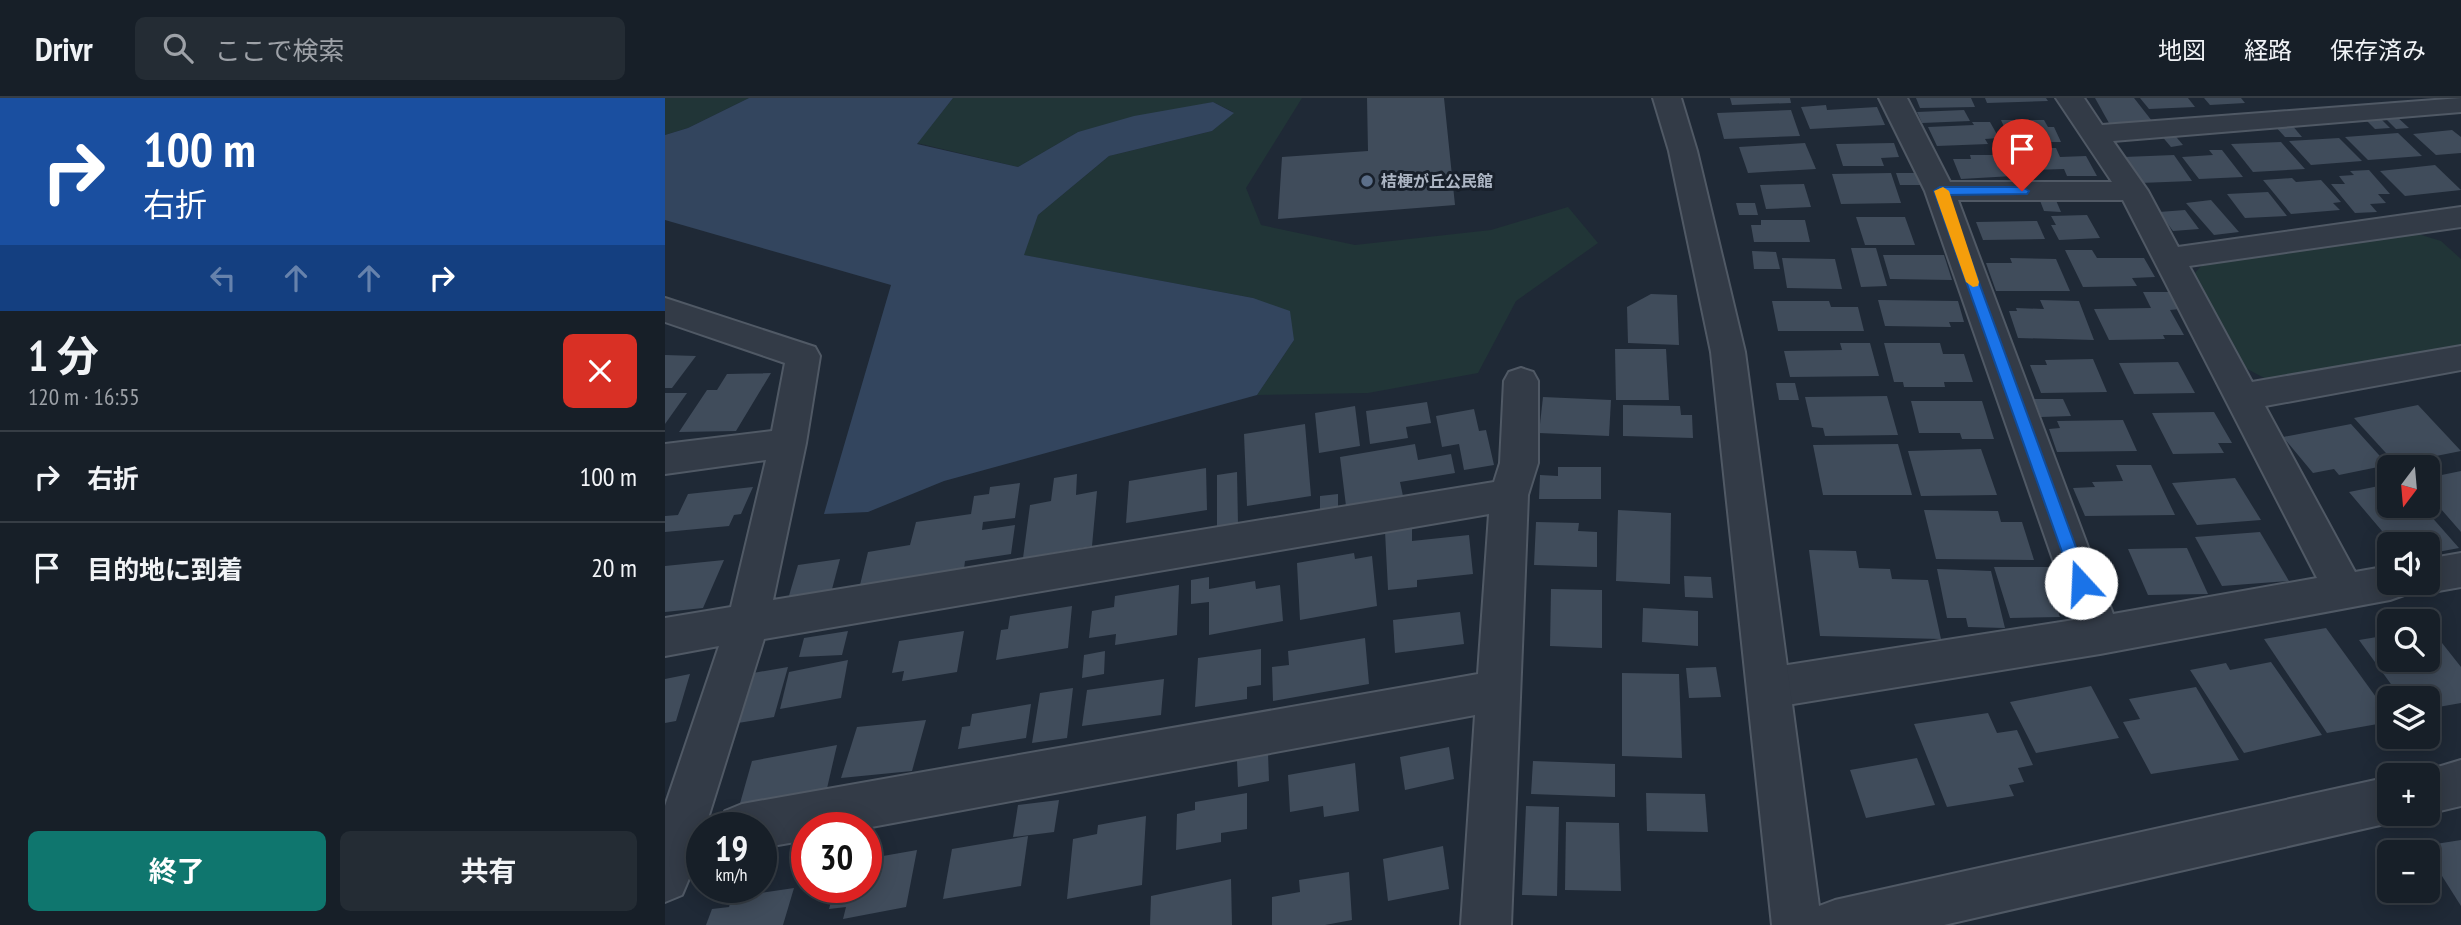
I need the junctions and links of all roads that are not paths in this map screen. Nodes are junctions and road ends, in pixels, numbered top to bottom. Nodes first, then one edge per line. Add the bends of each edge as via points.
1 (1667, 98) edge
2 (1893, 98) edge
3 (2070, 98) edge
4 (2461, 104) edge
5 (2095, 134) junction
6 (1940, 191) junction
7 (2133, 191) junction
8 (2447, 219) edge
9 (2461, 245) edge
10 (2167, 259) junction
11 (665, 310) edge
12 (2461, 358) edge
13 (1521, 381) dead end
14 (2242, 397) junction
15 (787, 443) junction
16 (665, 459) edge
17 (1509, 495) junction
18 (2461, 570) edge
19 (2440, 574) edge
20 (2377, 585) edge
21 (2344, 591) junction
22 (748, 622) junction
23 (2100, 635) junction
24 (665, 637) edge
25 (1769, 688) junction
26 (1500, 690) junction
27 (2461, 783) edge
28 (2440, 788) edge
29 (2377, 803) edge
30 (777, 822) edge
31 (677, 849) edge
32 (1486, 925) edge
33 (1797, 925) edge
34 (1835, 925) edge

1 - 25 street via 1728,352
2 - 6 street
3 - 5 street
4 - 5 street
5 - 7 street
6 - 7 street
6 - 23 street
7 - 10 street
8 - 9 street
8 - 10 street
10 - 14 street
11 - 15 street via 803,356
12 - 14 street
13 - 17 street via 1519,463
14 - 21 street
15 - 16 street
15 - 22 street
17 - 22 street
17 - 26 street
18 - 19 street
20 - 21 street
21 - 23 street
22 - 24 street
22 - 31 street
23 - 25 street
25 - 33 street
26 - 30 street
26 - 32 street
27 - 28 street
29 - 34 street

